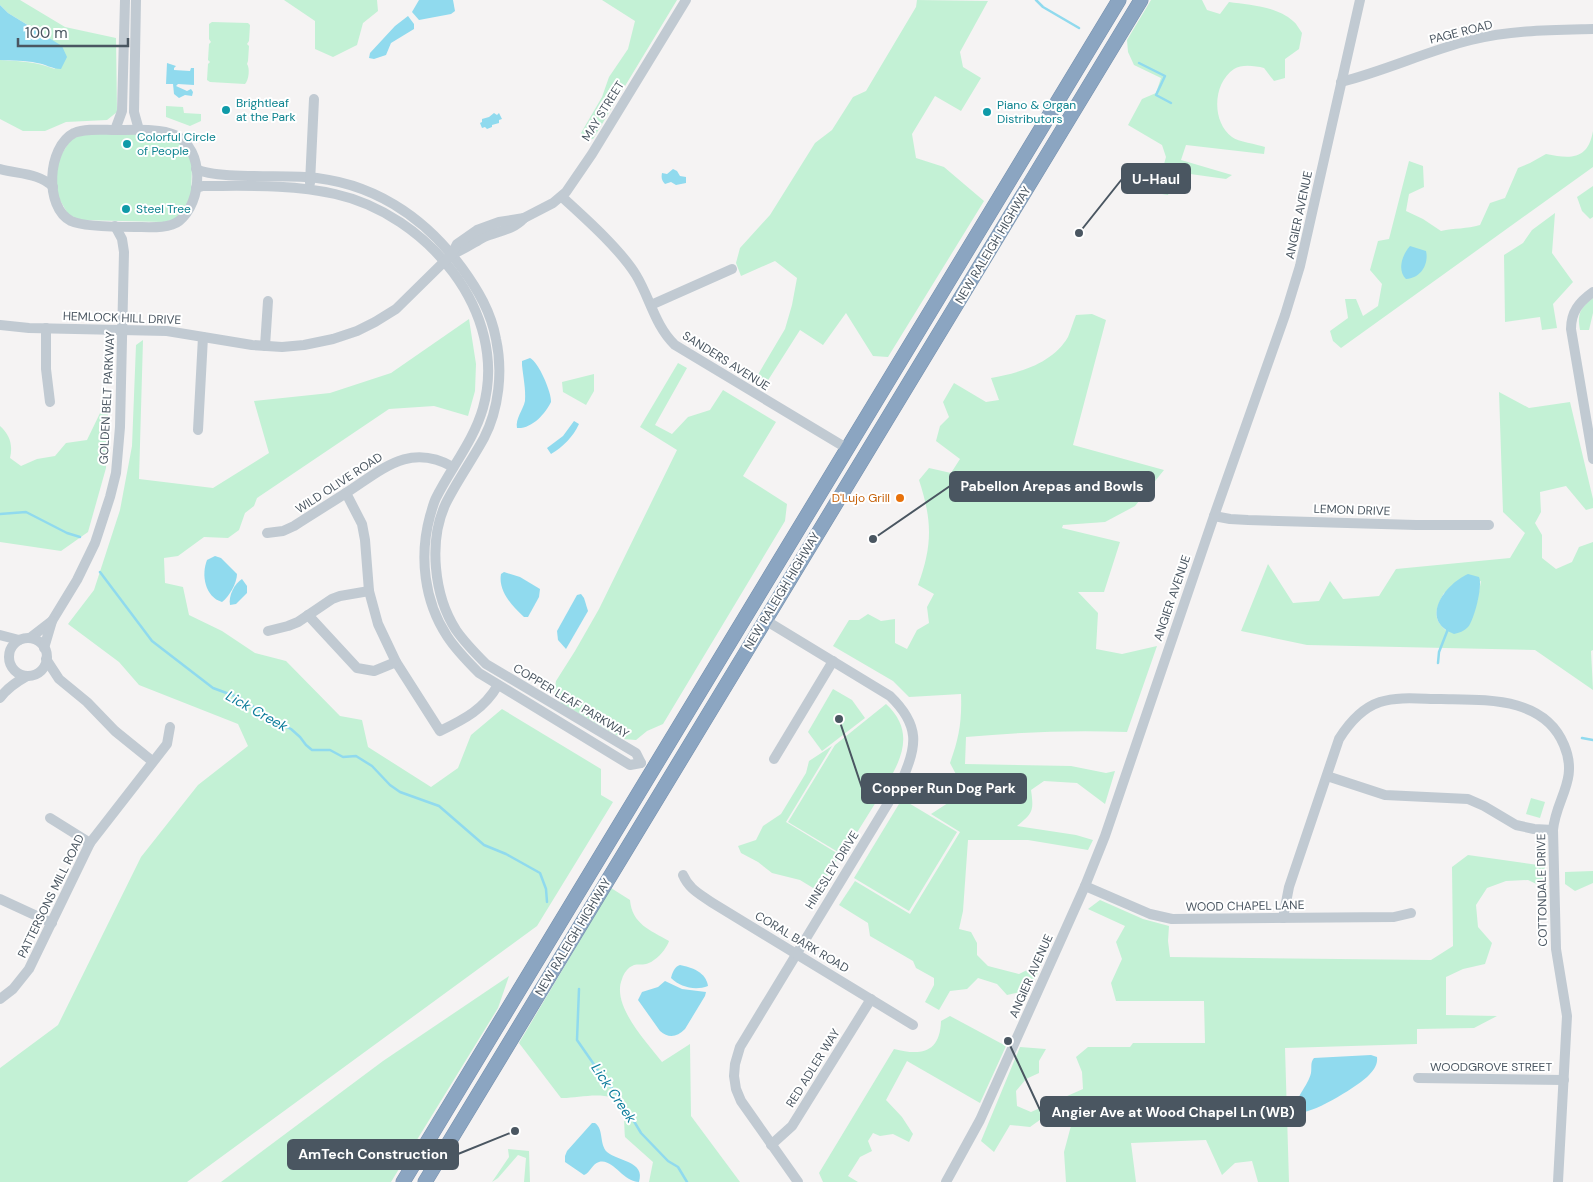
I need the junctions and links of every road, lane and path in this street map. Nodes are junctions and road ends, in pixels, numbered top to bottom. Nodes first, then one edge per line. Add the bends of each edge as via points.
1 (125, 0) edge
2 (136, 0) edge
3 (686, 0) edge
4 (1119, 0) edge
5 (1141, 0) edge
6 (1360, 0) edge
7 (1593, 29) edge
8 (1340, 82) junction
9 (314, 99) dead end
10 (116, 130) junction
11 (139, 130) junction
12 (54, 165) junction
13 (0, 169) edge
14 (196, 169) junction
15 (35, 176) junction
16 (310, 177) junction
17 (53, 187) junction
18 (196, 188) junction
19 (309, 189) junction
20 (562, 197) junction
21 (114, 226) junction
22 (135, 227) junction
23 (124, 252) junction
24 (448, 257) junction
25 (732, 270) dead end
26 (1593, 292) edge
27 (268, 301) dead end
28 (651, 305) junction
29 (0, 325) edge
30 (46, 328) junction
31 (123, 331) junction
32 (203, 337) junction
33 (265, 346) junction
34 (884, 390) junction
35 (50, 402) dead end
36 (198, 430) dead end
37 (848, 449) junction
38 (863, 458) junction
39 (1593, 459) edge
40 (453, 467) junction
41 (346, 493) junction
42 (1214, 516) junction
43 (1489, 524) dead end
44 (821, 526) junction
45 (267, 534) dead end
46 (369, 591) junction
47 (308, 615) junction
48 (52, 620) junction
49 (765, 620) junction
50 (268, 631) dead end
51 (0, 636) edge
52 (24, 639) junction
53 (44, 648) junction
54 (10, 659) junction
55 (46, 659) junction
56 (833, 661) junction
57 (396, 662) junction
58 (32, 675) junction
59 (60, 679) junction
60 (498, 685) junction
61 (2, 694) edge
62 (170, 726) dead end
63 (774, 759) dead end
64 (152, 761) junction
65 (647, 766) junction
66 (1327, 776) junction
67 (50, 818) dead end
68 (1553, 830) junction
69 (90, 843) junction
70 (683, 875) dead end
71 (1084, 886) junction
72 (0, 898) edge
73 (1411, 913) dead end
74 (1283, 918) junction
75 (52, 923) junction
76 (796, 953) junction
77 (870, 999) junction
78 (0, 1000) edge
79 (913, 1025) dead end
80 (1418, 1078) dead end
81 (1564, 1080) junction
82 (771, 1145) junction
83 (403, 1182) edge
84 (425, 1182) edge
85 (798, 1182) edge
86 (946, 1182) edge
87 (1558, 1182) edge

1 - 10 street via 122,111
2 - 11 street via 134,112
3 - 20 street, MAY STREET
4 - 34 highway, NEW RALEIGH HIGHWAY
5 - 38 highway, NEW RALEIGH HIGHWAY
6 - 8 street, ANGIER AVENUE
7 - 8 street, PAGE ROAD via 1539,31 1479,39
8 - 42 street, ANGIER AVENUE via 1300,266
9 - 16 street
10 - 11 street
10 - 12 street via 74,134 62,144
11 - 14 street via 165,132 183,140 194,156
12 - 15 street
12 - 17 street
13 - 15 street
14 - 16 street, COPPER LEAF PARKWAY via 224,175
14 - 18 street
15 - 17 street
16 - 19 street
16 - 24 street, COPPER LEAF PARKWAY via 341,183 386,200 407,212 427,227
17 - 21 street via 57,206 71,221 81,225
18 - 19 street, COPPER LEAF PARKWAY
18 - 22 street via 191,206 174,224
19 - 24 street, COPPER LEAF PARKWAY via 337,194 380,211
20 - 24 street, MAY STREET via 524,218 488,225 457,244
20 - 28 street, SANDERS AVENUE via 629,266
21 - 22 street
21 - 23 street, GOLDEN BELT PARKWAY via 122,239
22 - 23 street, GOLDEN BELT PARKWAY
23 - 31 street, GOLDEN BELT PARKWAY
24 - 33 street, HEMLOCK HILL DRIVE via 396,309 357,331 304,345
24 - 40 street, COPPER LEAF PARKWAY via 479,321 488,364 483,408
24 - 65 street, COPPER LEAF PARKWAY via 476,288 490,317 500,364 494,411 485,436 445,505 437,534 435,559 444,607 468,647 486,664 636,753
25 - 28 street
26 - 39 street via 1573,313 1571,329
27 - 33 street
28 - 37 street, SANDERS AVENUE via 660,327 675,345
29 - 30 street, HEMLOCK HILL DRIVE
30 - 31 street, HEMLOCK HILL DRIVE
30 - 35 street
31 - 32 street, HEMLOCK HILL DRIVE via 167,331
31 - 48 street, GOLDEN BELT PARKWAY via 116,472 103,522 87,561
32 - 33 street, HEMLOCK HILL DRIVE
32 - 36 street
34 - 37 highway, NEW RALEIGH HIGHWAY
34 - 38 highway via 882,406 860,445
37 - 44 highway via 851,461 819,517
37 - 65 highway, NEW RALEIGH HIGHWAY
38 - 44 highway, NEW RALEIGH HIGHWAY
40 - 41 street, WILD OLIVE ROAD via 431,458 406,458 387,466
40 - 60 street, COPPER LEAF PARKWAY via 434,501 426,532 424,560 427,584 434,611 459,654
41 - 45 street, WILD OLIVE ROAD via 294,526
41 - 46 street via 362,524
42 - 43 street, LEMON DRIVE via 1248,520
42 - 71 street, ANGIER AVENUE via 1120,794
44 - 49 highway, NEW RALEIGH HIGHWAY
46 - 47 street via 340,596
46 - 57 street via 378,624
47 - 50 street via 288,626
47 - 57 street via 357,668 374,671
48 - 52 street, GOLDEN BELT PARKWAY
48 - 53 street, GOLDEN BELT PARKWAY
49 - 56 street, HINESLEY DRIVE
49 - 84 highway, NEW RALEIGH HIGHWAY
51 - 52 street
51 - 54 street
52 - 53 street via 41,643
52 - 54 street via 11,649
53 - 55 street
54 - 58 street via 17,672
54 - 61 street via 9,677
55 - 58 street via 45,665
55 - 59 street
56 - 63 street
56 - 76 street, HINESLEY DRIVE via 884,691 901,707 913,732 913,754 892,798
57 - 60 street via 440,731 478,710
58 - 59 street
58 - 61 street via 15,682
59 - 64 street
60 - 65 street, COPPER LEAF PARKWAY via 630,765
62 - 64 street, PATTERSONS MILL ROAD via 167,744
64 - 69 street, PATTERSONS MILL ROAD
65 - 83 highway, NEW RALEIGH HIGHWAY
66 - 68 street via 1384,795 1468,800 1516,825
66 - 68 street, COTTONDALE DRIVE via 1345,728 1361,712 1380,702 1402,698 1511,703 1548,722 1565,746 1569,774
66 - 74 street, COTTONDALE DRIVE via 1289,887
67 - 69 street
68 - 81 street, COTTONDALE DRIVE via 1556,949 1567,1016
69 - 75 street, PATTERSONS MILL ROAD
70 - 76 street, CORAL BARK ROAD via 692,889
71 - 74 street, WOOD CHAPEL LANE via 1144,912 1172,919
71 - 86 street, ANGIER AVENUE via 980,1120
72 - 75 street
73 - 74 street, WOOD CHAPEL LANE via 1394,917
75 - 78 street, PATTERSONS MILL ROAD via 29,969 13,990
76 - 77 street, CORAL BARK ROAD
76 - 82 street, HINESLEY DRIVE via 740,1047 735,1064 736,1089 741,1101
77 - 79 street, CORAL BARK ROAD
77 - 82 street, RED ADLER WAY via 792,1126
80 - 81 street, WOODGROVE STREET
81 - 87 street, COTTONDALE DRIVE
82 - 85 street, HINESLEY DRIVE

